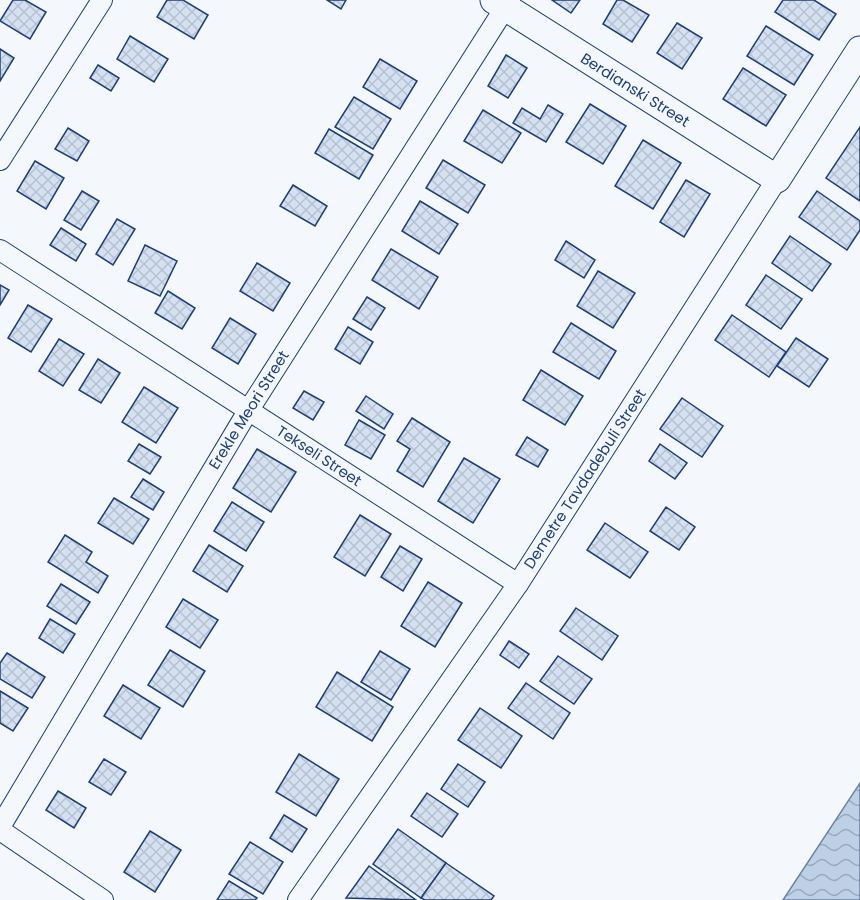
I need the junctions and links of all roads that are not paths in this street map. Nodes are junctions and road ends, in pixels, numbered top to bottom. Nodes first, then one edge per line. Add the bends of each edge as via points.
1 (102, 0) edge
2 (503, 2) edge
3 (860, 50) edge
4 (0, 160) edge
5 (777, 179) junction
6 (0, 250) edge
7 (248, 411) junction
8 (518, 584) junction
9 (0, 829) edge
10 (103, 900) edge
11 (298, 900) edge

1 - 4 street
2 - 5 street, Berdianski Street
2 - 7 street, Erekle Meori Street
3 - 5 street, Demetre Tavdadebuli Street
5 - 8 street, Demetre Tavdadebuli Street
6 - 7 street, Tekseli Street
7 - 8 street, Tekseli Street
7 - 9 street, Erekle Meori Street
8 - 11 street, Demetre Tavdadebuli Street
9 - 10 street

